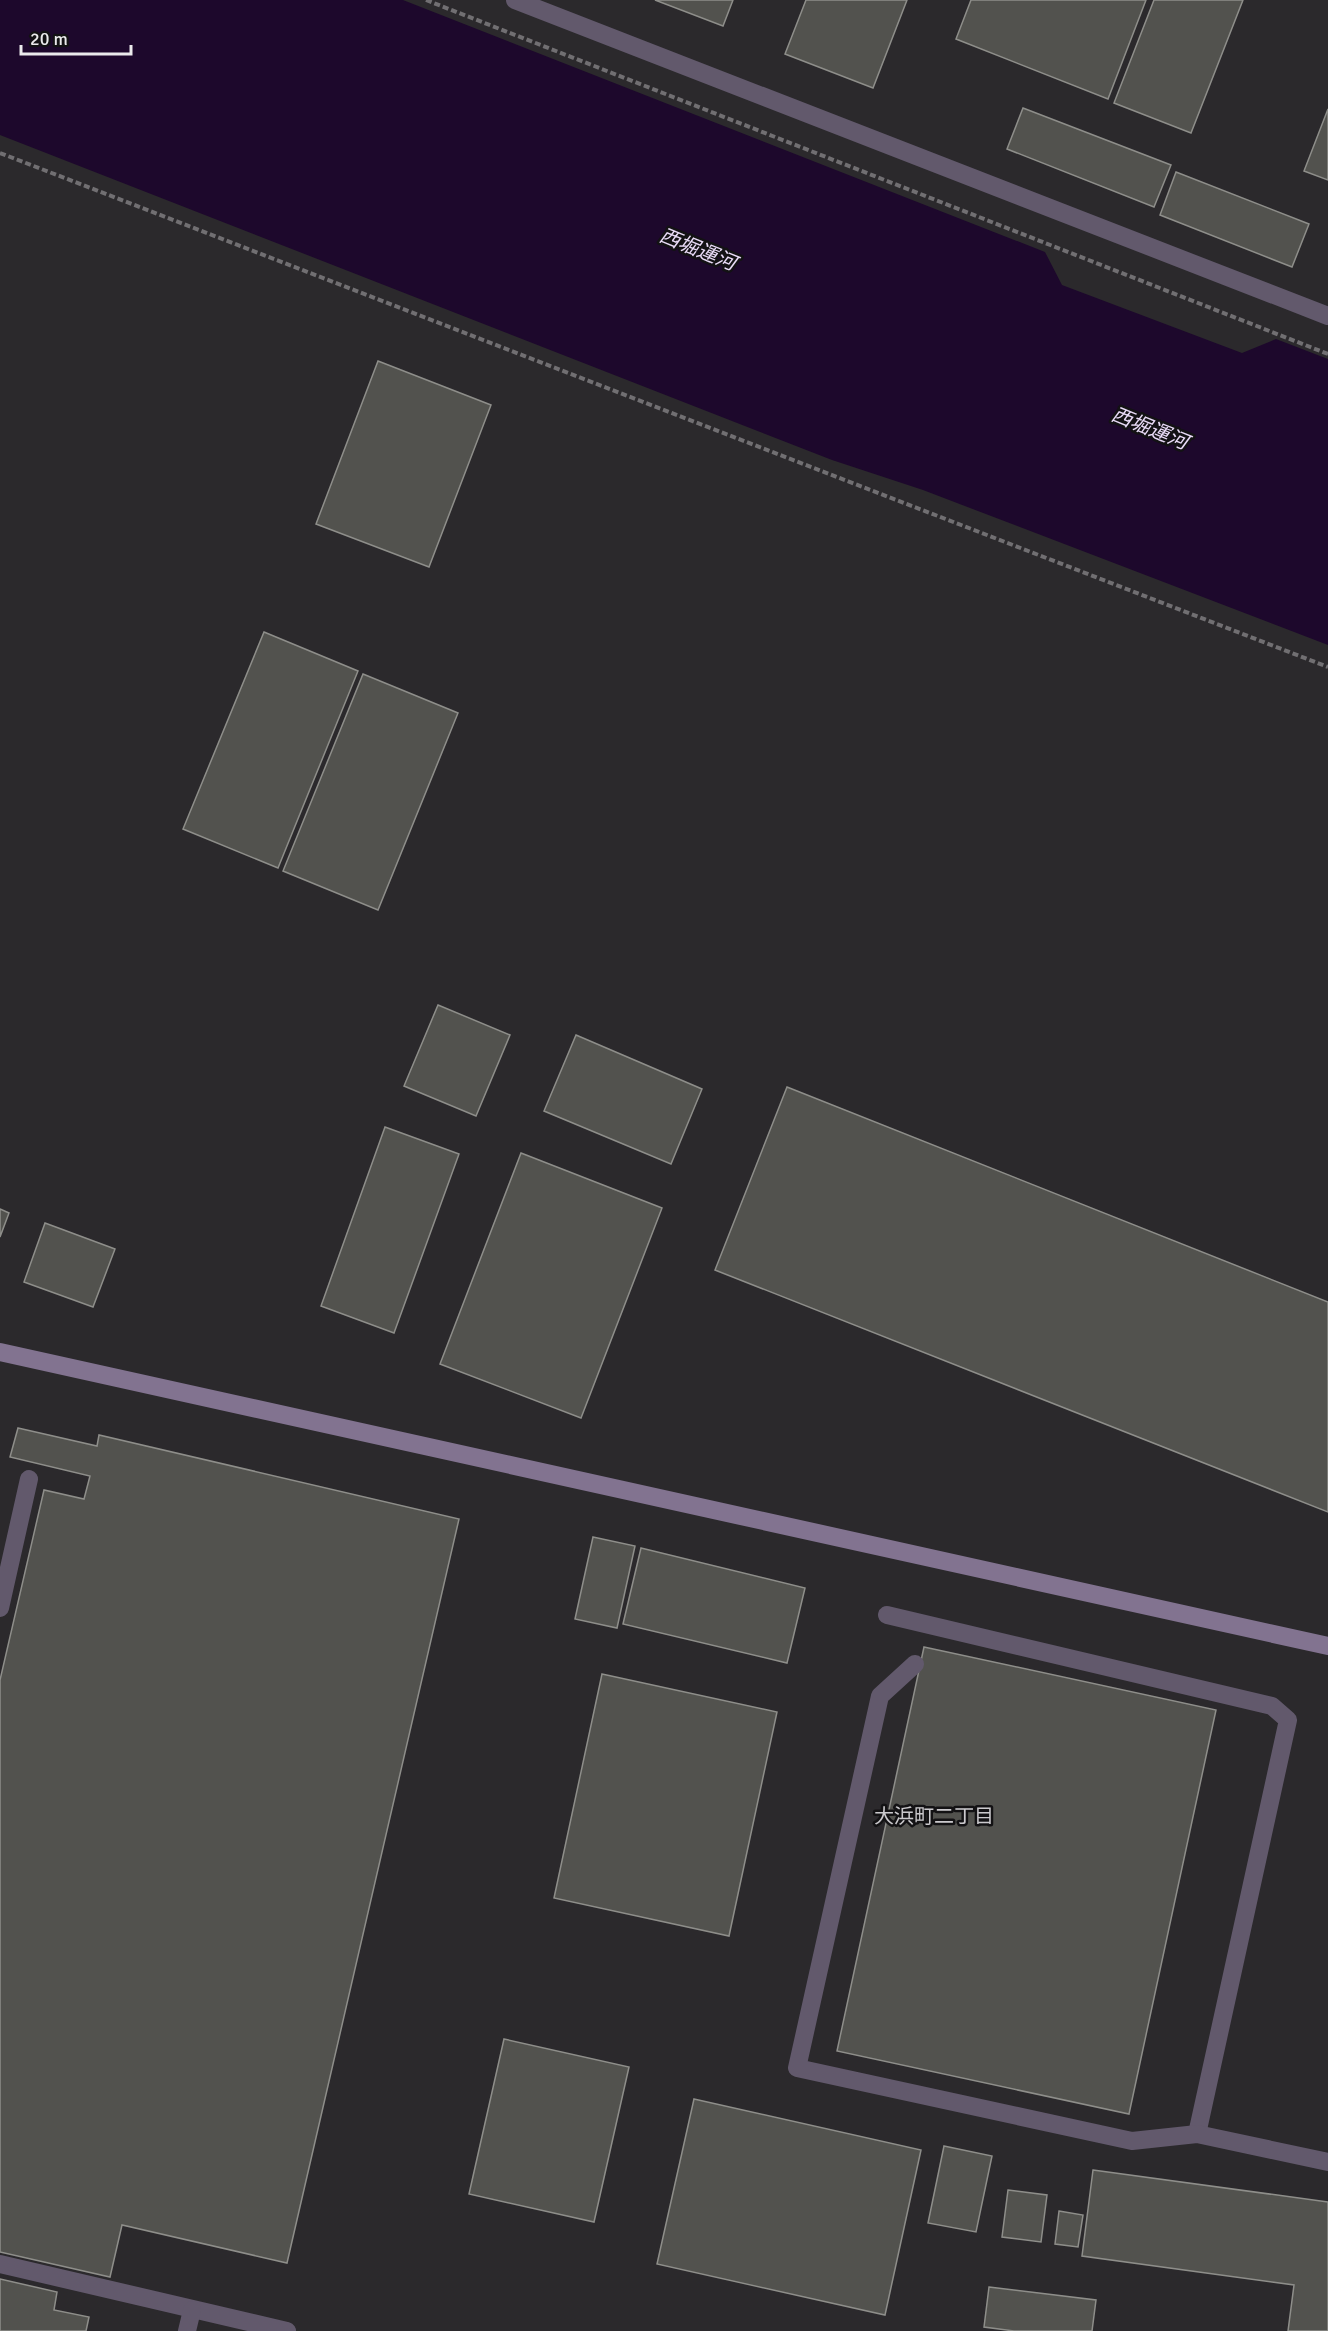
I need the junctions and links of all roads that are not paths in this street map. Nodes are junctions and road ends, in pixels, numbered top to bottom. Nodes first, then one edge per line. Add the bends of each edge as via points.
1 (516, 0) edge
2 (1328, 316) edge
3 (0, 1352) edge
4 (29, 1479) dead end
5 (0, 1608) edge
6 (886, 1615) dead end
7 (1328, 1646) edge
8 (915, 1664) dead end
9 (1197, 2134) junction
10 (1328, 2162) edge
11 (0, 2264) edge
12 (192, 2310) junction
13 (187, 2331) edge
14 (287, 2331) edge

1 - 2 street
3 - 7 street
4 - 5 street
6 - 9 street via 1272,1707 1288,1720
8 - 9 street via 880,1696 797,2068 1132,2141
9 - 10 street
11 - 12 street
12 - 13 street
12 - 14 street

